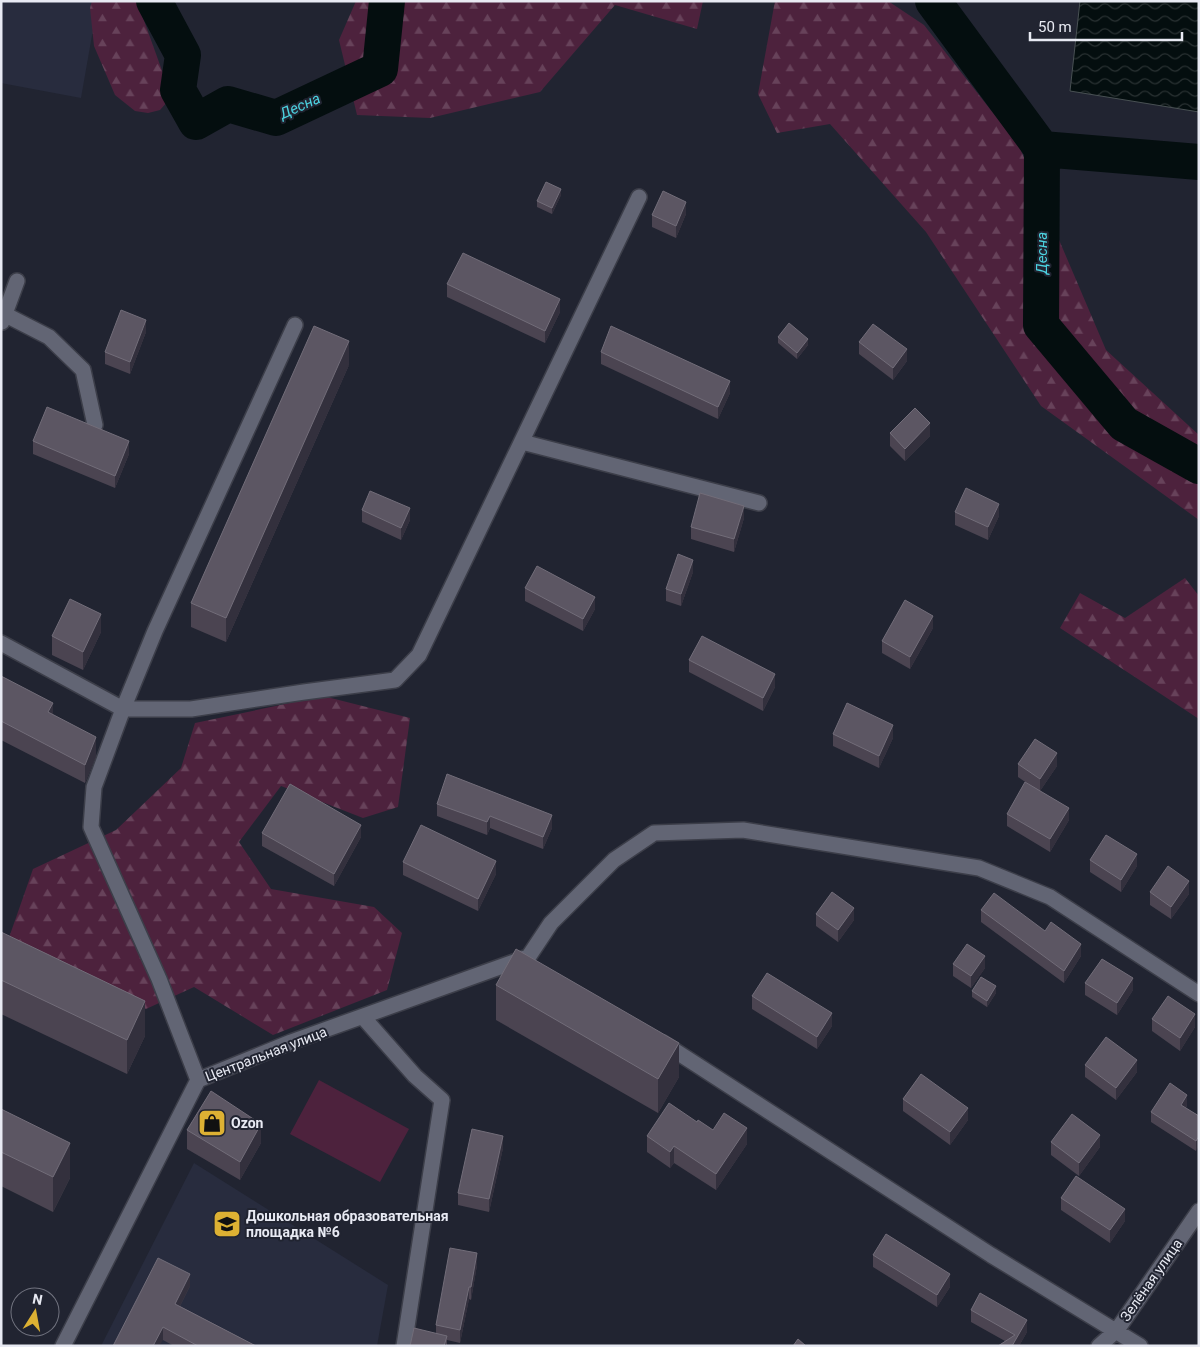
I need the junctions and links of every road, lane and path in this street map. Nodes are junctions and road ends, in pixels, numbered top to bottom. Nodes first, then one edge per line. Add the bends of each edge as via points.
1 (639, 196) dead end
2 (17, 281) dead end
3 (3, 318) edge
4 (295, 325) dead end
5 (95, 425) edge
6 (522, 442) junction
7 (759, 503) dead end
8 (1, 643) edge
9 (123, 709) junction
10 (1199, 994) edge
11 (363, 1017) junction
12 (647, 1032) edge
13 (198, 1080) junction
14 (1199, 1211) edge
15 (1116, 1330) junction
16 (63, 1346) edge
17 (404, 1346) edge
18 (1099, 1346) edge
19 (1140, 1346) edge

1 - 6 street
2 - 3 street
3 - 5 street via 49,337 83,370
4 - 9 street via 155,631
6 - 7 street
6 - 9 street via 418,655 395,680 191,709
8 - 9 street
9 - 13 street via 94,787 91,828 159,980
10 - 11 street, Центральная улица via 1050,897 979,868 744,830 654,833 614,860 551,923 533,959
11 - 13 street, Центральная улица
11 - 17 street via 442,1100
12 - 15 street via 991,1255
13 - 16 street, Центральная улица
14 - 15 street, Зелёная улица
15 - 18 street, Зелёная улица
15 - 19 street

